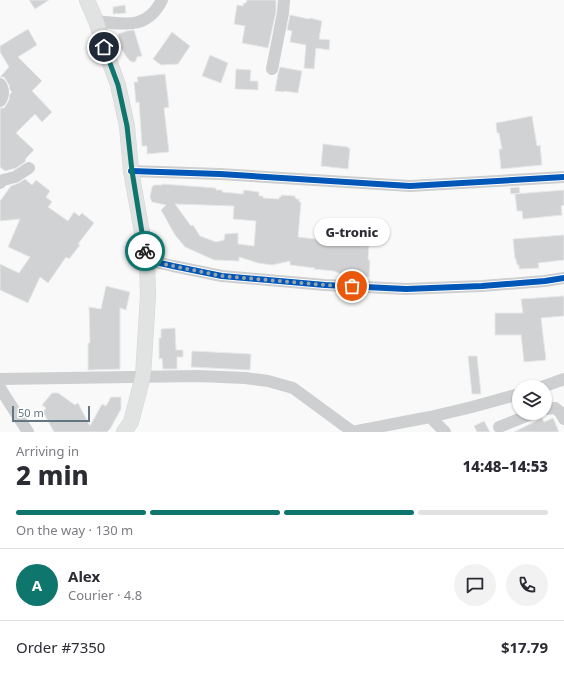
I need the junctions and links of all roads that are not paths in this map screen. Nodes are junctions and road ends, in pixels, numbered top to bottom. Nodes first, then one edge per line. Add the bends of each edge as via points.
1 (88, 0) edge
2 (162, 0) edge
3 (284, 0) edge
4 (96, 21) junction
5 (272, 69) dead end
6 (0, 84) edge
7 (0, 101) edge
8 (29, 168) dead end
9 (132, 171) junction
10 (564, 177) edge
11 (0, 183) edge
12 (147, 260) junction
13 (564, 278) edge
14 (143, 376) junction
15 (0, 379) edge
16 (564, 379) edge
17 (552, 383) edge
18 (0, 388) edge
19 (512, 396) edge
20 (552, 408) edge
21 (430, 417) junction
22 (564, 419) edge
23 (516, 420) edge
24 (499, 427) dead end
25 (28, 432) edge
26 (124, 432) edge
27 (353, 432) edge
28 (445, 432) edge

1 - 4 main road
2 - 4 street via 148,17 136,23
3 - 5 street
4 - 9 main road via 118,85 127,126
6 - 7 street via 3,93
8 - 11 street
9 - 10 street via 410,186
9 - 12 main road
12 - 13 street via 222,276 406,289
12 - 14 main road via 148,296
14 - 15 street
14 - 26 main road via 131,422
14 - 27 street via 198,376 268,381 293,388
16 - 17 street
18 - 25 street
19 - 21 street
20 - 22 street via 560,412
21 - 27 street
21 - 28 street
23 - 24 street

